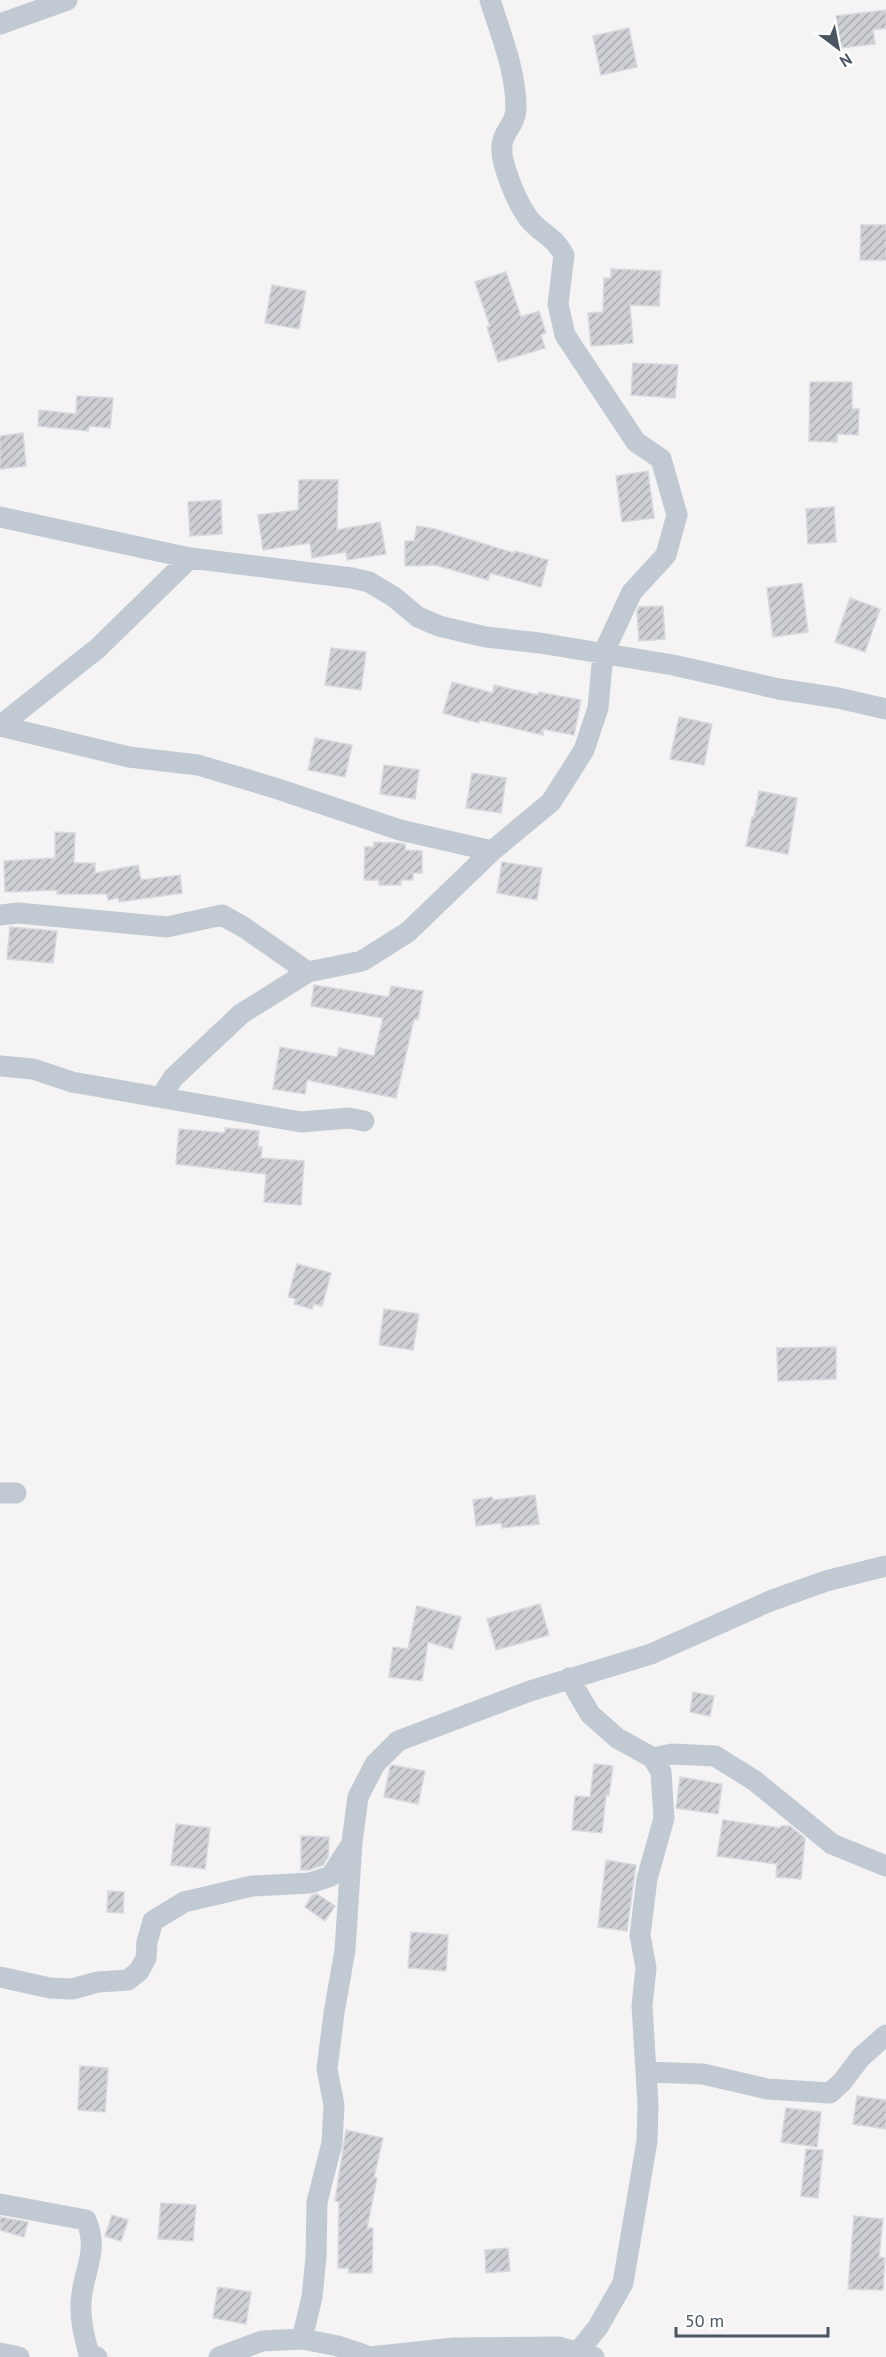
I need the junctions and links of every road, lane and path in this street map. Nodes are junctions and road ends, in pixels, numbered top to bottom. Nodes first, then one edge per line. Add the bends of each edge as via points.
1 (67, 0) edge
2 (490, 0) edge
3 (0, 24) edge
4 (0, 517) edge
5 (190, 558) junction
6 (603, 654) junction
7 (886, 709) edge
8 (0, 726) edge
9 (492, 851) junction
10 (0, 915) edge
11 (308, 972) junction
12 (0, 1066) edge
13 (161, 1097) junction
14 (364, 1121) dead end
15 (886, 1566) edge
16 (569, 1678) junction
17 (653, 1758) junction
18 (352, 1842) junction
19 (886, 1866) edge
20 (0, 1977) edge
21 (886, 2035) edge
22 (646, 2072) junction
23 (0, 2204) edge
24 (302, 2339) junction
25 (0, 2354) edge
26 (586, 2355) edge
27 (88, 2356) edge
28 (19, 2357) edge
29 (219, 2357) edge

1 - 3 street
2 - 6 street via 516,87 516,112 500,143 504,165 530,220 551,236 564,255 558,304 565,335 636,442 661,459 677,515 666,555 632,592
4 - 5 street
5 - 6 street via 352,578 369,582 418,617 439,626
5 - 8 street via 98,648
6 - 7 street
6 - 9 street via 598,708 584,750 551,802
8 - 9 street via 129,757 198,765 400,830
9 - 11 street via 408,932 362,961
10 - 11 street via 18,913 167,927 222,915
11 - 13 street via 241,1014 173,1078
12 - 13 street via 33,1069 72,1082
13 - 14 street via 301,1122 349,1118
15 - 16 street via 826,1581 770,1601 651,1654
16 - 17 street via 590,1714 617,1738
16 - 18 street via 398,1741 375,1764 358,1797
17 - 19 street via 672,1754 715,1756 755,1781 832,1844
17 - 22 street via 661,1772 664,1818 647,1879 640,1935 646,1968 642,2006
18 - 20 street via 331,1876 310,1883 252,1887 184,1902 153,1921 146,1958 128,1980 72,1989
18 - 24 street via 345,1950 327,2069 334,2105 332,2144 317,2202 314,2277
21 - 22 street via 830,2093 767,2089 703,2074
22 - 26 street via 647,2141 623,2283
23 - 27 street via 86,2220 92,2248 81,2302
24 - 26 street via 370,2357 454,2348 559,2347
24 - 29 street via 262,2341
25 - 28 street

